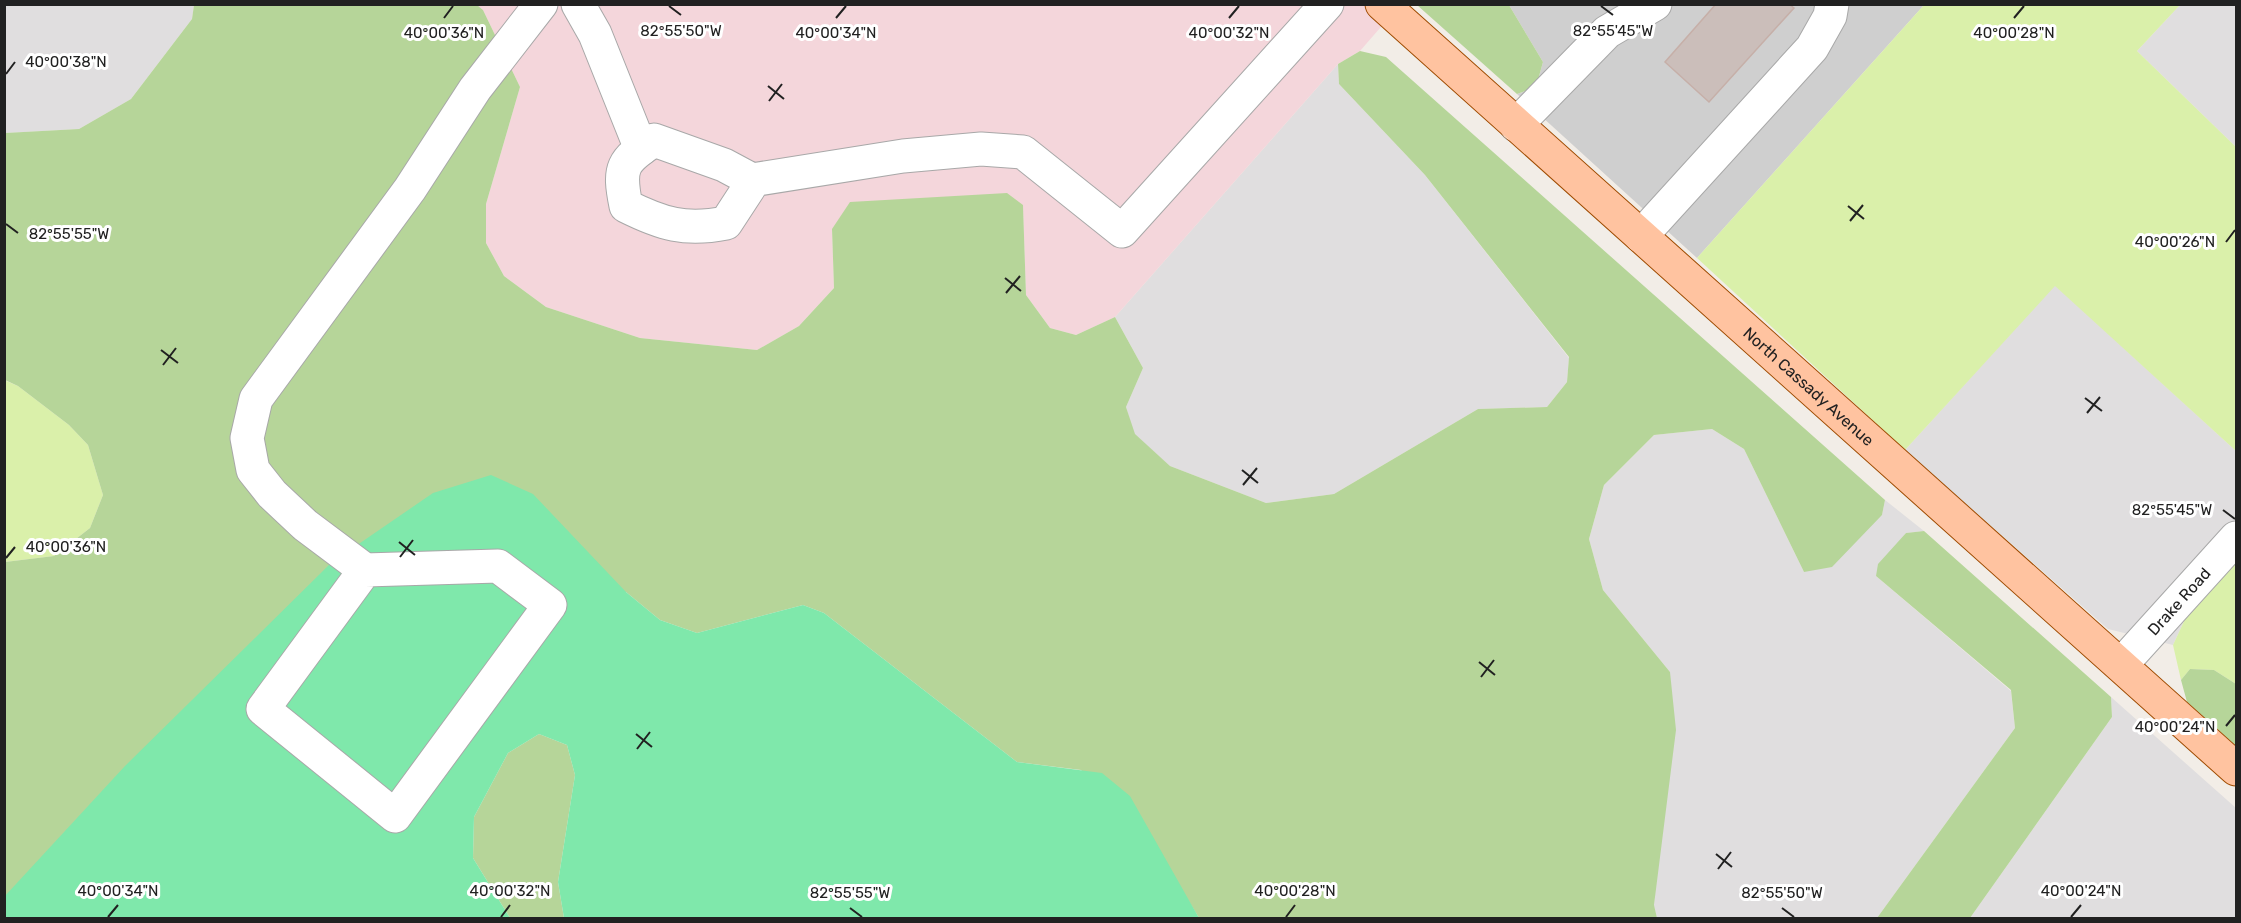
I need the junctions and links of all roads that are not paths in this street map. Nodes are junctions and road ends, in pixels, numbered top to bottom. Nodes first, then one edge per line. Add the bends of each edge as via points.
1 (541, 4) edge
2 (578, 4) edge
3 (1327, 4) edge
4 (1382, 4) edge
5 (1655, 4) edge
6 (1832, 4) edge
7 (1609, 18) edge
8 (1516, 125) junction
9 (641, 149) junction
10 (754, 180) junction
11 (1641, 237) junction
12 (2236, 538) edge
13 (365, 570) junction
14 (2121, 666) junction
15 (2236, 769) edge

1 - 13 street via 474,89 410,189 256,399 247,438 253,470 305,525
2 - 9 street via 595,34
3 - 10 street via 1122,231 1023,152 981,149 903,156
4 - 8 main road, North Cassady Avenue
5 - 7 street
6 - 11 street via 1812,48
7 - 8 street
8 - 11 main road, North Cassady Avenue
9 - 10 street via 654,140
9 - 10 street via 630,156 620,178 626,206 661,223 699,228 726,223
11 - 14 main road, North Cassady Avenue
12 - 14 street, Drake Road
13 - 13 street via 498,566 550,605 395,816 263,709
14 - 15 main road, North Cassady Avenue

